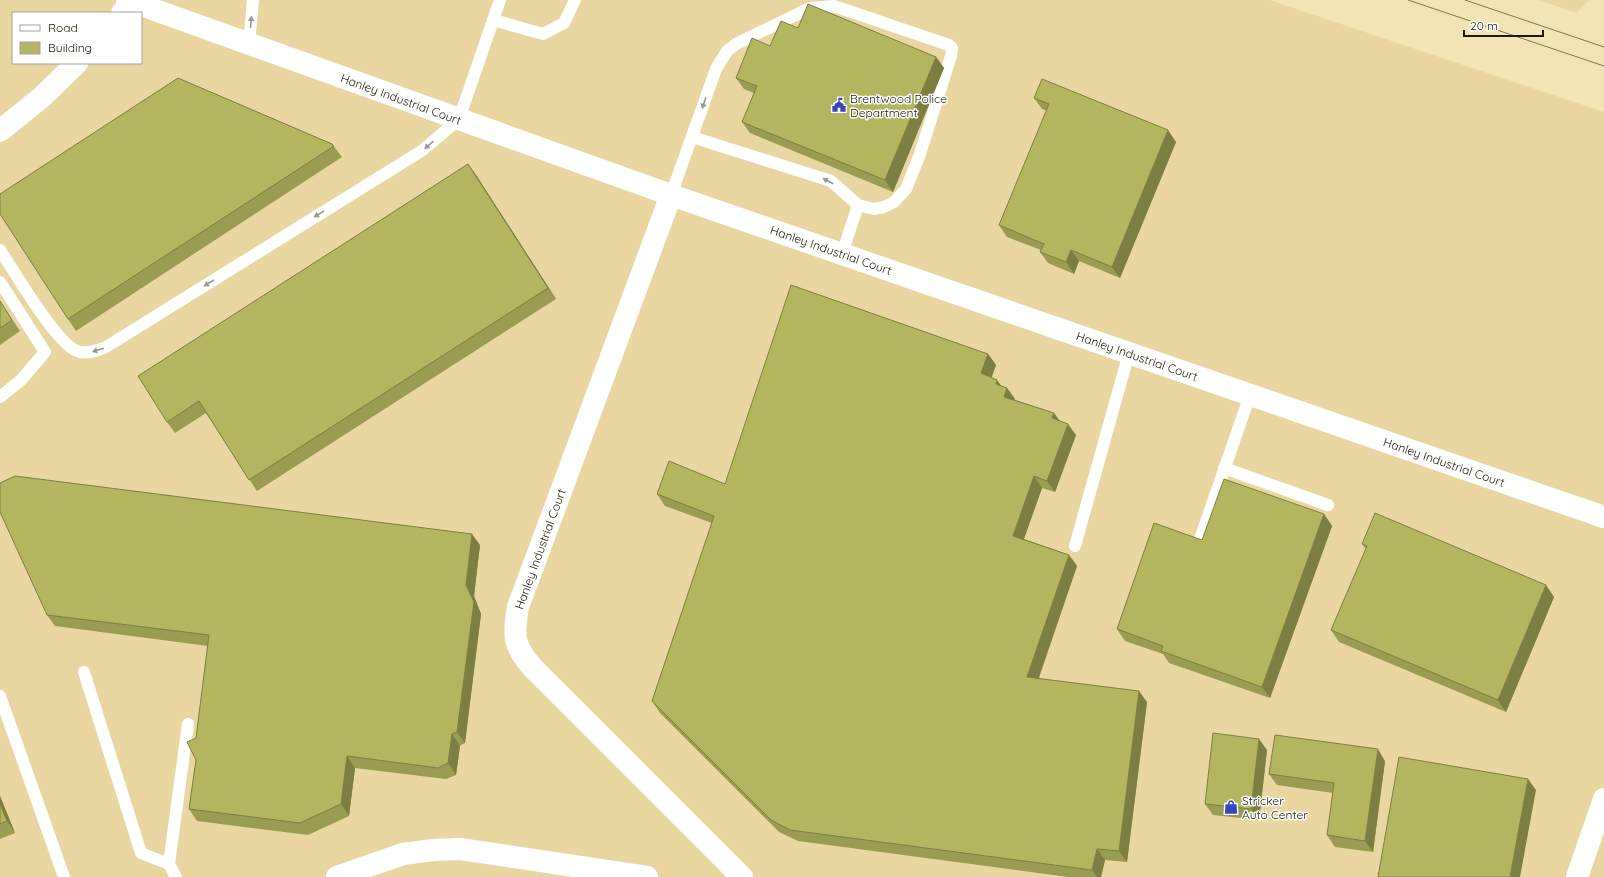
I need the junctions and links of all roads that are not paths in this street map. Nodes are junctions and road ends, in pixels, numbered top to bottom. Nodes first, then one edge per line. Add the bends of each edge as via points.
1 (253, 0) edge
2 (500, 0) edge
3 (576, 0) edge
4 (128, 4) edge
5 (493, 20) junction
6 (249, 44) junction
7 (76, 64) edge
8 (459, 119) junction
9 (0, 131) edge
10 (692, 137) junction
11 (671, 195) junction
12 (858, 205) junction
13 (0, 250) edge
14 (842, 254) junction
15 (0, 282) edge
16 (1129, 353) junction
17 (1250, 395) junction
18 (0, 397) edge
19 (1224, 468) junction
20 (1328, 505) dead end
21 (1604, 517) edge
22 (1199, 542) edge
23 (1075, 546) dead end
24 (84, 672) dead end
25 (0, 696) edge
26 (188, 724) dead end
27 (1604, 799) edge
28 (169, 864) junction
29 (64, 877) edge
30 (176, 877) edge
31 (337, 877) edge
32 (647, 877) edge
33 (742, 877) edge
34 (1577, 877) edge

6 -> 1 lane
2 - 5 lane
3 - 5 lane via 564,23 543,34
4 - 6 street, Hanley Industrial Court
5 - 8 lane
6 - 8 street, Hanley Industrial Court
7 - 9 street via 42,97
8 - 11 street, Hanley Industrial Court
8 -> 13 lane via 423,150 113,343 94,351 77,352 61,340
10 - 11 lane
12 -> 10 lane via 831,181
12 -> 10 lane via 874,209 884,207 894,202 906,189 920,154 951,56 952,48 949,45 834,6 810,8 736,44 727,51 716,69
11 - 14 street, Hanley Industrial Court
11 - 33 street, Hanley Industrial Court via 518,607 516,643 533,668
12 - 14 lane
14 - 16 street, Hanley Industrial Court
15 - 18 lane via 44,352 21,380
16 - 17 street, Hanley Industrial Court
16 - 23 lane
17 - 19 lane
17 - 21 street, Hanley Industrial Court
19 - 20 lane
19 - 22 lane
24 - 28 lane via 141,853
25 - 29 lane
26 - 28 lane
27 - 34 street
28 - 30 lane
31 - 32 street via 403,854 460,849

